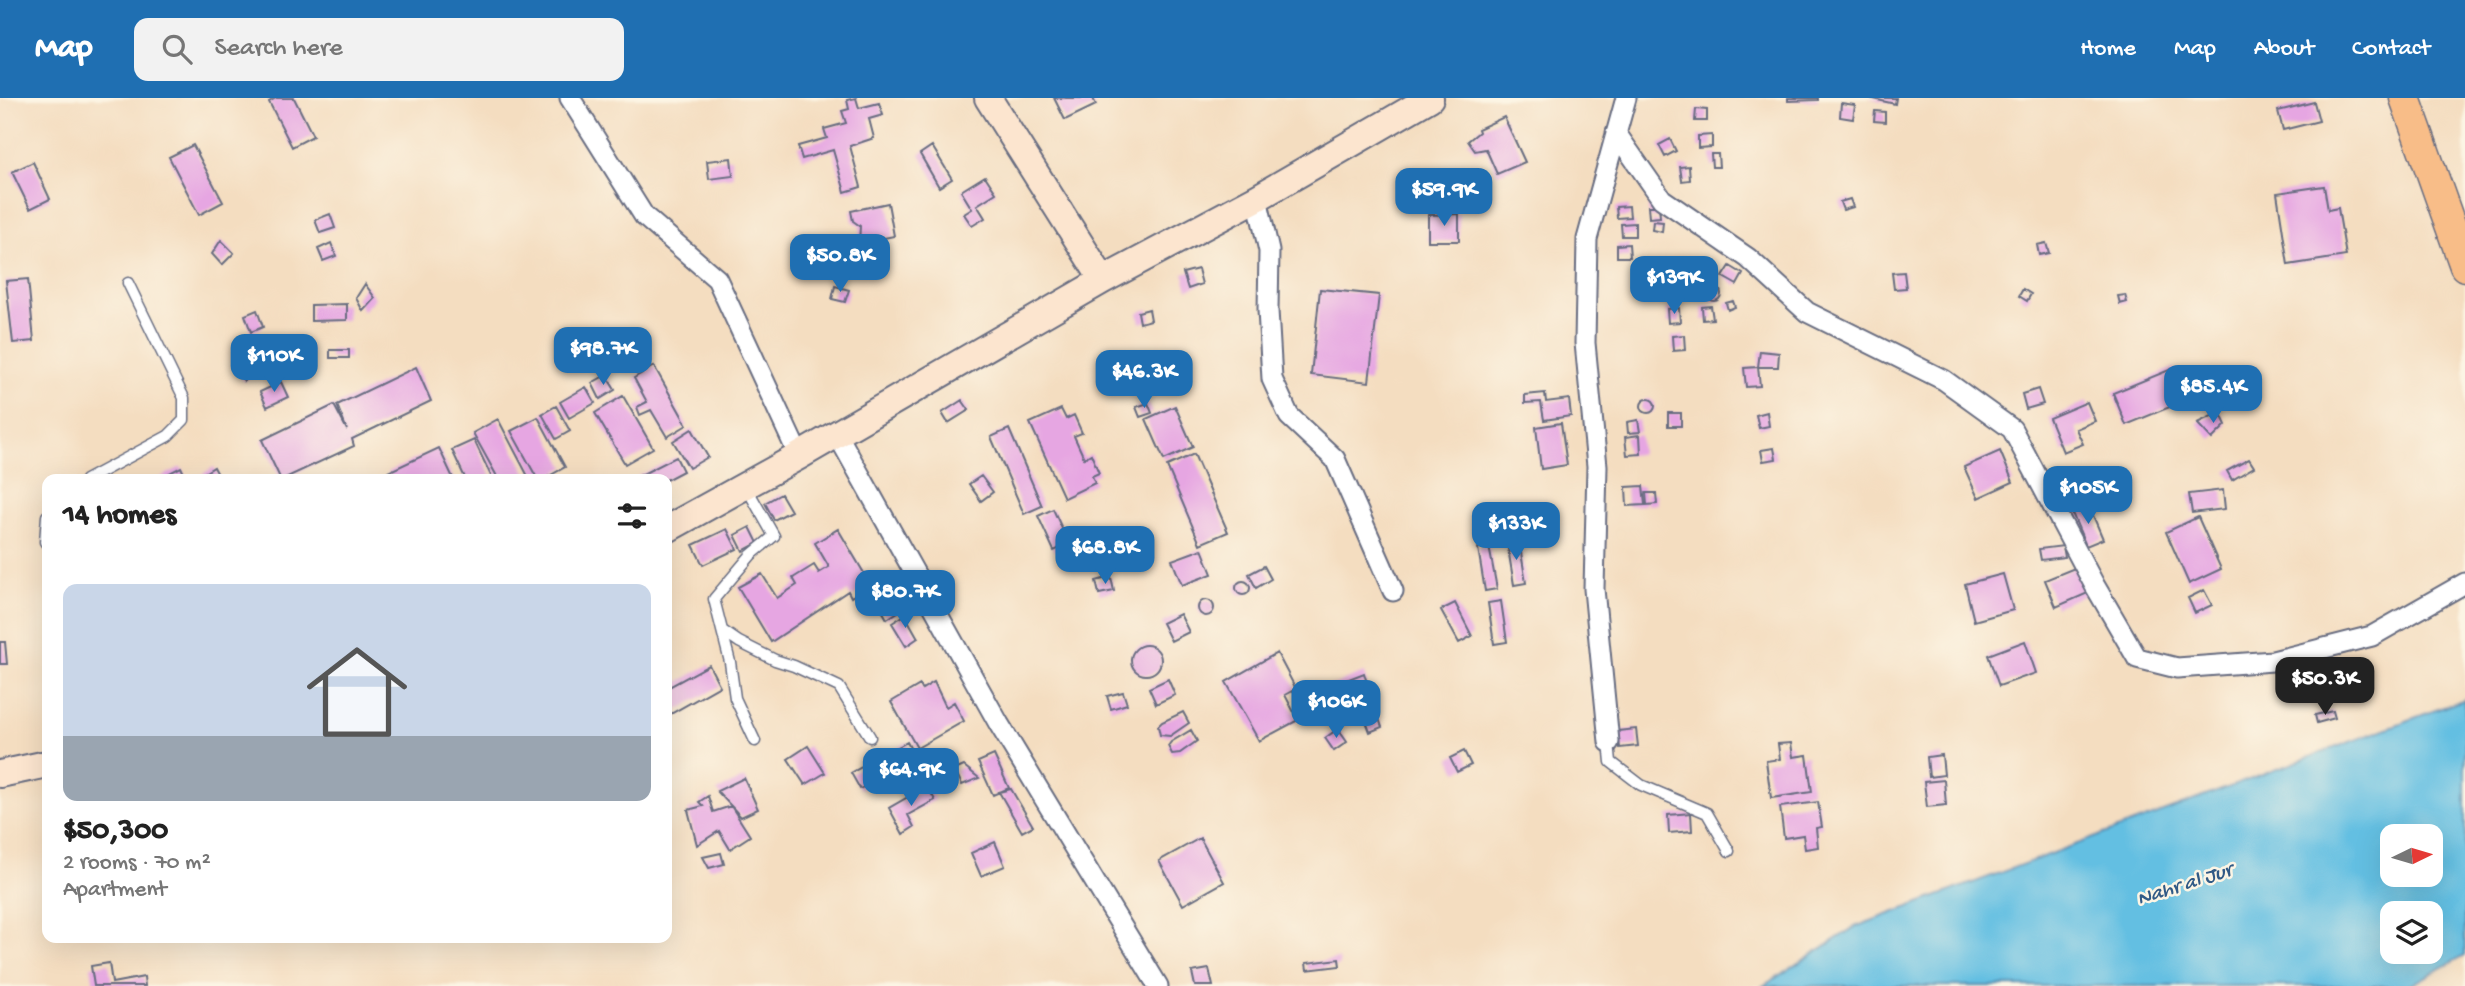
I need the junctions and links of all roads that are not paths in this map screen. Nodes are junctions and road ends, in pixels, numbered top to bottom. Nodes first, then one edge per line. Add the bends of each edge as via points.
1 (570, 98) edge
2 (988, 98) edge
3 (1430, 98) edge
4 (1626, 98) edge
5 (2405, 98) edge
6 (1616, 133) junction
7 (1257, 198) junction
8 (2465, 266) edge
9 (1102, 280) junction
10 (128, 283) dead end
11 (837, 434) junction
12 (799, 456) junction
13 (97, 474) edge
14 (745, 485) junction
15 (672, 526) edge
16 (2465, 583) edge
17 (1393, 591) dead end
18 (723, 631) junction
19 (870, 737) dead end
20 (755, 741) dead end
21 (1609, 742) joint
22 (42, 765) edge
23 (0, 774) edge
24 (1729, 851) dead end
25 (1158, 986) edge

1 - 12 street via 644,216 717,279
2 - 9 street
3 - 7 street
4 - 6 street
5 - 8 main road
6 - 16 street via 1662,200 1748,258 1807,312 1944,380 2012,429 2137,657 2177,668 2273,661 2372,636
6 - 21 street via 1587,239 1585,343 1597,466 1594,589
7 - 9 street
7 - 17 street via 1269,251 1272,379 1289,416 1335,458
9 - 11 street
10 - 13 lane via 184,398 184,419 168,436
11 - 12 street
11 - 25 street via 999,724
12 - 14 street
14 - 15 street
14 - 18 lane via 774,536 728,579 714,599
18 - 19 lane via 775,660 839,687
18 - 20 lane via 735,698
21 - 24 lane via 1611,762 1641,785 1707,813
22 - 23 street

